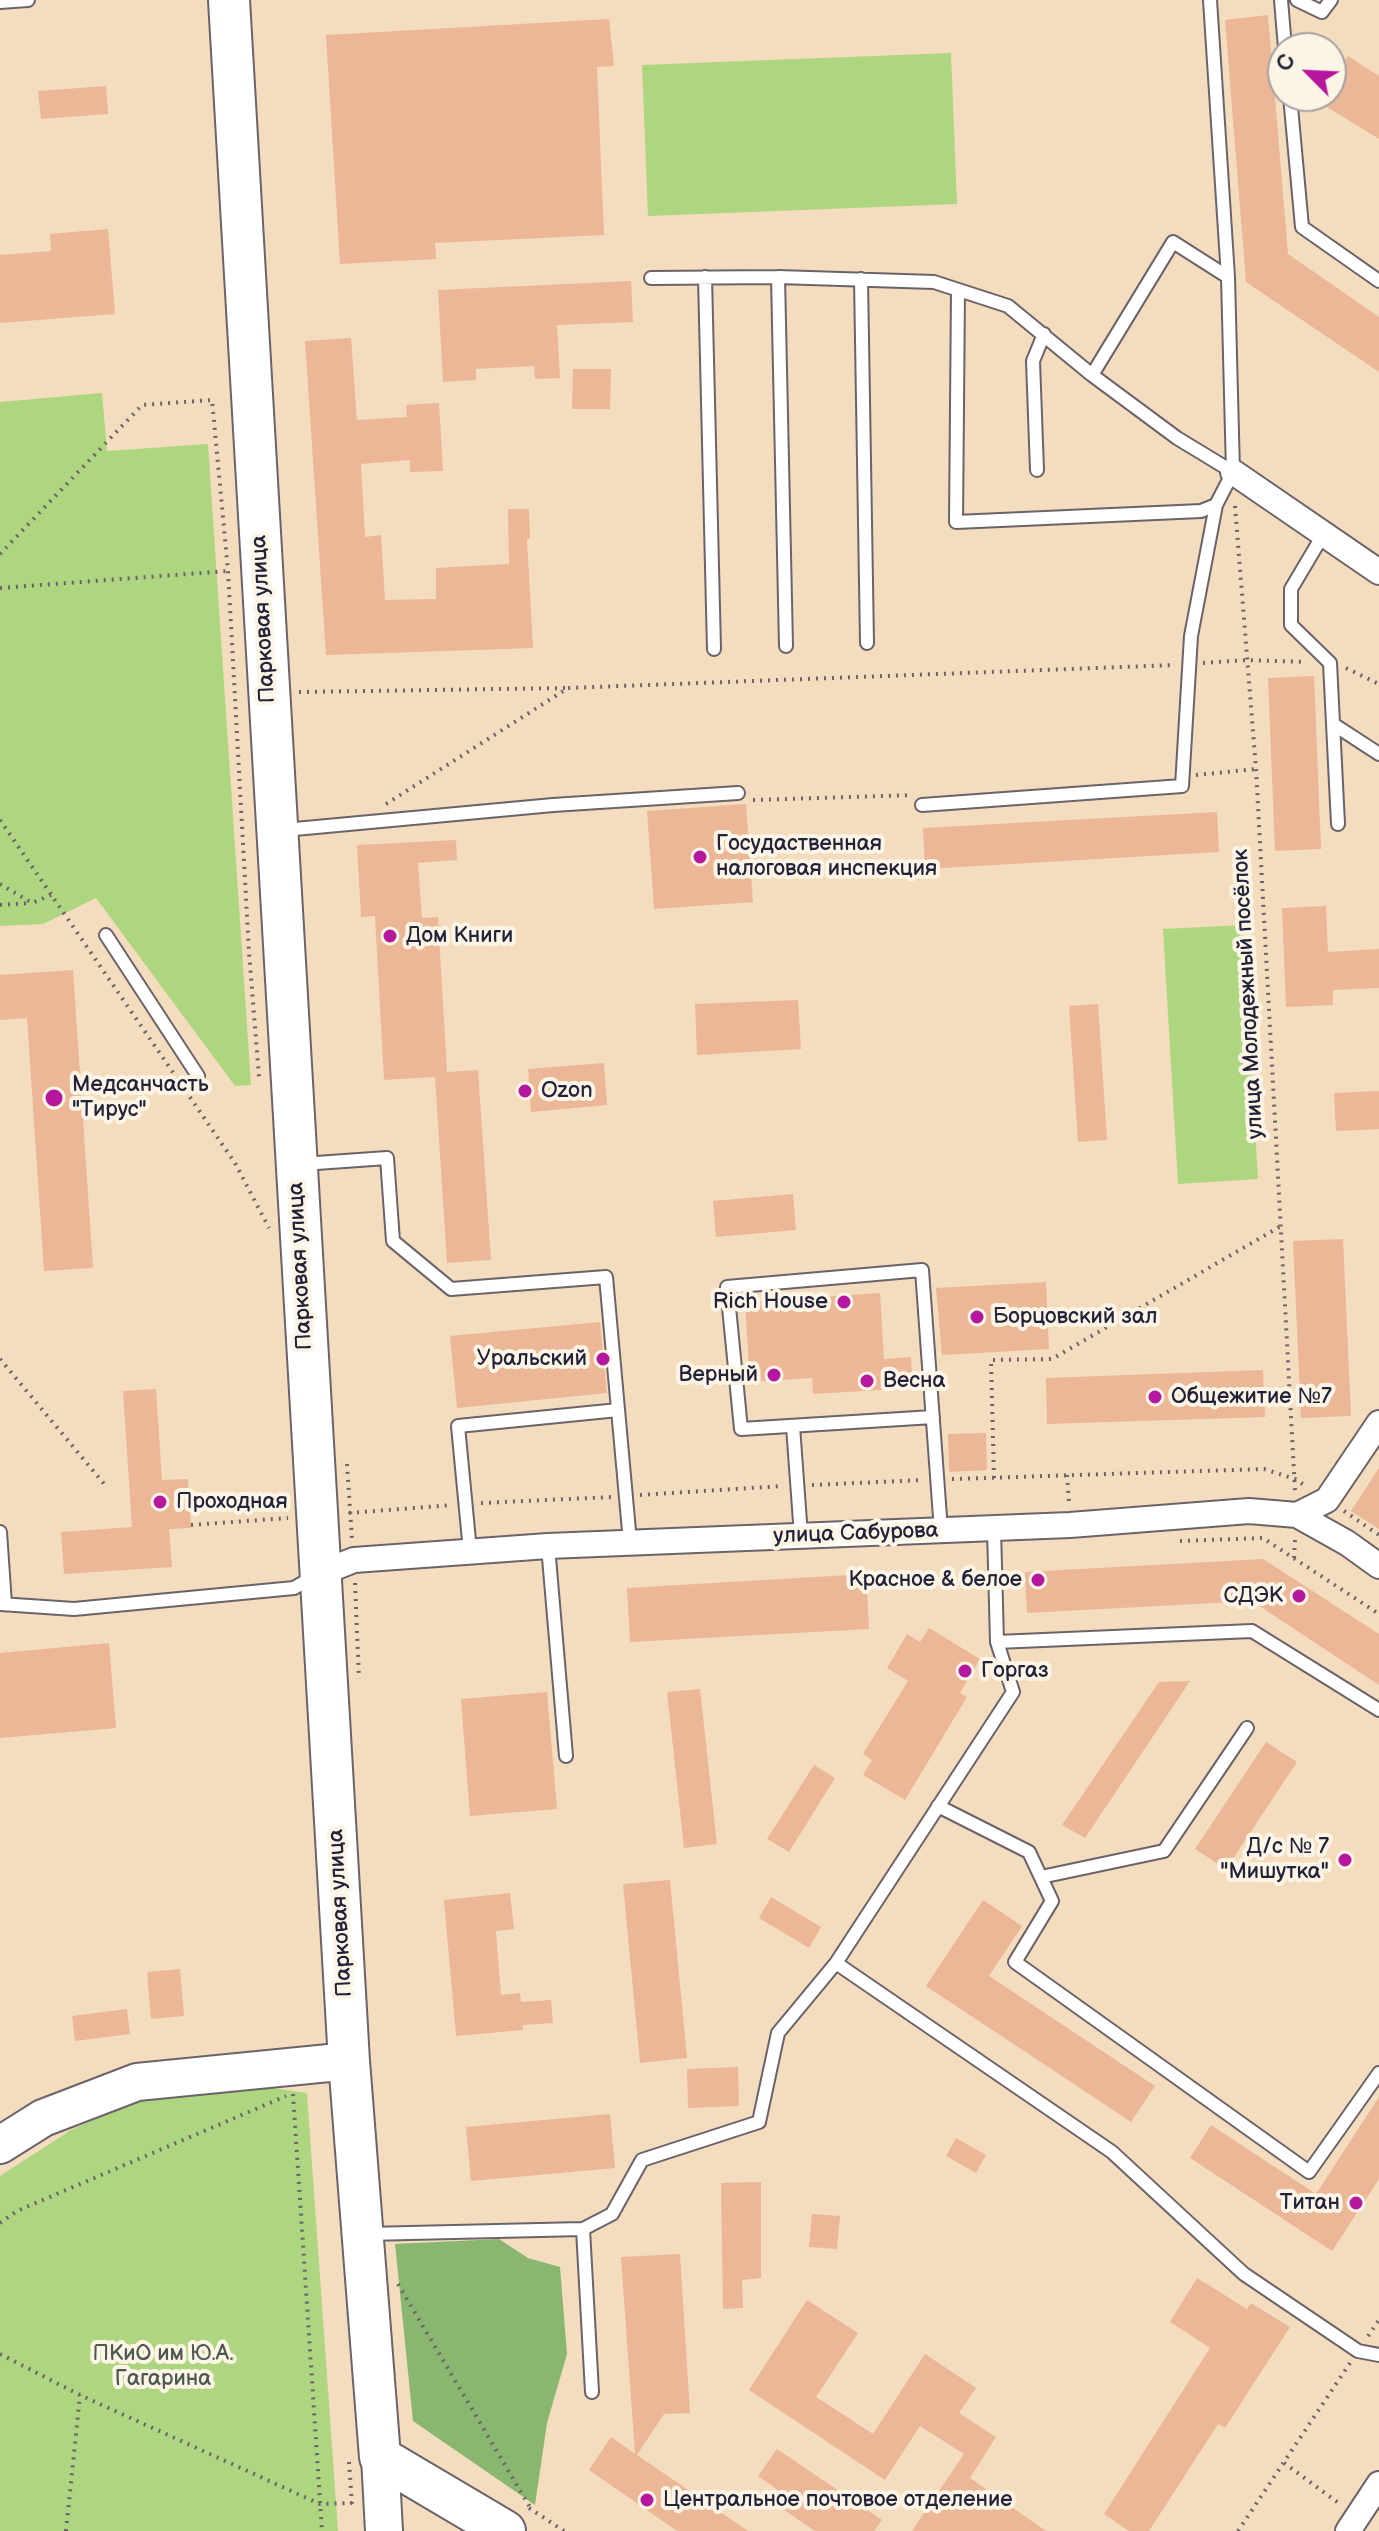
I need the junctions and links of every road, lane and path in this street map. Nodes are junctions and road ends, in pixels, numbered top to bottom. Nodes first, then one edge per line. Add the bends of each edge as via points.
1 (28, 0) edge
2 (229, 0) edge
3 (1210, 0) edge
4 (1281, 0) edge
5 (1297, 0) edge
6 (1331, 0) edge
7 (0, 2) edge
8 (1284, 32) edge
9 (1291, 112) edge
10 (705, 277) junction
11 (778, 277) junction
12 (1228, 277) junction
13 (651, 278) dead end
14 (861, 279) junction
15 (1379, 281) edge
16 (958, 290) junction
17 (1044, 334) junction
18 (1092, 375) junction
19 (1037, 470) dead end
20 (1233, 472) junction
21 (1216, 505) junction
22 (1323, 535) junction
23 (0, 554) edge
24 (228, 571) junction
25 (1379, 572) edge
26 (0, 588) edge
27 (867, 643) dead end
28 (786, 646) dead end
29 (714, 649) dead end
30 (1247, 660) junction
31 (1188, 664) junction
32 (568, 688) junction
33 (296, 692) dead end
34 (1333, 724) junction
35 (1379, 754) edge
36 (1256, 769) junction
37 (1182, 776) junction
38 (912, 795) dead end
39 (743, 797) joint
40 (922, 805) dead end
41 (0, 820) edge
42 (1338, 824) dead end
43 (352, 825) junction
44 (277, 831) junction
45 (0, 884) edge
46 (53, 894) junction
47 (32, 903) junction
48 (0, 905) edge
49 (106, 935) dead end
50 (198, 1076) dead end
51 (259, 1078) dead end
52 (296, 1165) junction
53 (271, 1219) dead end
54 (1281, 1226) junction
55 (0, 1359) edge
56 (618, 1410) junction
57 (933, 1417) junction
58 (1379, 1423) edge
59 (793, 1426) junction
60 (994, 1478) dead end
61 (105, 1485) dead end
62 (1297, 1515) junction
63 (289, 1518) dead end
64 (994, 1529) junction
65 (941, 1531) junction
66 (0, 1532) edge
67 (290, 1532) dead end
68 (801, 1536) junction
69 (1167, 1541) dead end
70 (630, 1542) junction
71 (548, 1546) junction
72 (470, 1551) junction
73 (1379, 1566) edge
74 (321, 1573) junction
75 (3, 1604) edge
76 (1379, 1614) edge
77 (997, 1642) junction
78 (1379, 1710) edge
79 (1247, 1728) dead end
80 (566, 1756) dead end
81 (938, 1806) junction
82 (1041, 1877) junction
83 (836, 1963) junction
84 (349, 2061) junction
85 (1379, 2073) edge
86 (298, 2086) dead end
87 (293, 2094) junction
88 (0, 2145) edge
89 (0, 2223) edge
90 (583, 2229) junction
91 (364, 2234) junction
92 (394, 2277) dead end
93 (1379, 2320) edge
94 (1358, 2351) junction
95 (0, 2354) edge
96 (1379, 2355) edge
97 (592, 2392) dead end
98 (80, 2395) junction
99 (380, 2457) junction
100 (1284, 2463) junction
101 (1379, 2484) edge
102 (352, 2503) dead end
103 (320, 2504) junction
104 (518, 2520) edge
105 (1353, 2524) edge
106 (66, 2531) edge
107 (322, 2531) edge
108 (384, 2531) edge
109 (1238, 2531) edge

1 - 7 lane
2 - 44 main road, Парковая улица
3 - 12 lane
4 - 8 lane
5 - 6 lane via 1322,12
9 - 15 lane via 1302,227
10 - 11 lane
10 - 13 lane
10 - 29 lane
11 - 14 lane
11 - 28 lane
12 - 18 lane via 1173,242
12 - 20 lane
14 - 16 lane via 934,282
14 - 27 lane
16 - 17 lane via 1008,306
16 - 21 lane via 956,522 1201,511
17 - 18 lane
17 - 19 lane via 1033,361
18 - 20 lane
20 - 21 lane
20 - 22 street
20 - 30 path, улица Молодежный посёлок
21 - 31 lane
22 - 25 street
22 - 34 lane via 1291,589 1291,625 1330,663
23 - 24 path via 142,405 212,400
24 - 26 path
24 - 51 path
30 - 31 path
30 - 36 path, улица Молодежный посёлок
31 - 32 path
31 - 37 lane
32 - 33 path
32 - 43 path
34 - 35 lane
34 - 42 lane
36 - 37 path
36 - 54 path, улица Молодежный посёлок
37 - 40 lane via 1182,786
38 - 39 path
39 - 43 lane via 553,805
41 - 46 path
43 - 44 lane
44 - 52 main road, Парковая улица
45 - 47 path
46 - 47 path
46 - 53 path via 235,1163 273,1235
47 - 48 path
49 - 50 lane
52 - 56 lane via 387,1158 393,1241 451,1289 606,1277
52 - 74 main road, Парковая улица
54 - 60 path via 1052,1359 991,1360
54 - 62 path, улица Молодежный посёлок
55 - 61 path
56 - 70 lane
56 - 72 lane via 458,1426
57 - 59 lane
57 - 59 lane via 922,1270 727,1287 741,1429
57 - 65 lane
58 - 62 street via 1327,1500
59 - 68 lane
62 - 64 street, улица Сабурова via 1249,1511
62 - 73 street, улица Сабурова
63 - 67 path
64 - 65 street, улица Сабурова
64 - 77 lane
65 - 68 street, улица Сабурова
66 - 75 lane
68 - 70 street, улица Сабурова
69 - 76 path via 1263,1538
70 - 71 street, улица Сабурова
71 - 72 street, улица Сабурова
71 - 80 lane
72 - 74 street, улица Сабурова via 354,1560
74 - 75 lane via 294,1588 223,1597 74,1609
74 - 84 main road, Парковая улица
77 - 78 lane via 1252,1631
77 - 81 lane via 1013,1692
79 - 82 lane via 1164,1851
81 - 82 lane via 1029,1852
81 - 83 lane
82 - 85 lane via 1052,1901 1015,1962 1309,2172
83 - 90 lane via 778,2033 759,2122 642,2160 612,2214
83 - 94 lane via 1112,2152 1244,2274
84 - 88 street via 137,2082 43,2118
84 - 91 main road, Парковая улица
86 - 87 path
87 - 89 path via 17,2211
87 - 103 path
90 - 91 lane
90 - 97 lane
91 - 99 main road, Парковая улица
92 - 104 path
93 - 94 path
94 - 96 lane
94 - 100 path
95 - 98 path
98 - 103 path
98 - 106 path
99 - 104 main road
99 - 108 street, Парковая улица
100 - 105 path
100 - 109 path
101 - 105 street
102 - 103 path
103 - 107 path

